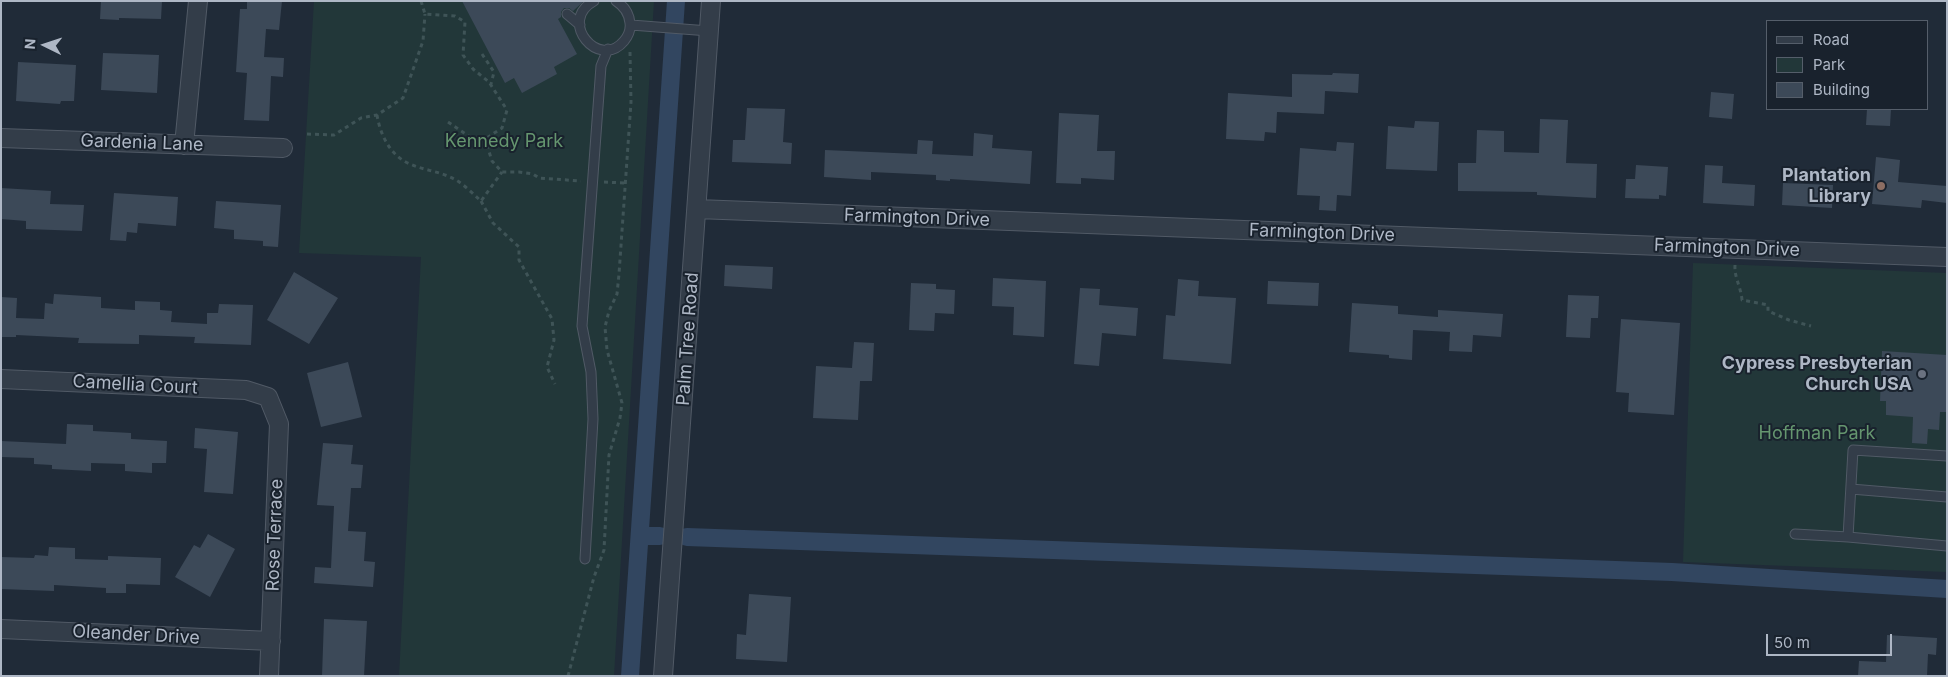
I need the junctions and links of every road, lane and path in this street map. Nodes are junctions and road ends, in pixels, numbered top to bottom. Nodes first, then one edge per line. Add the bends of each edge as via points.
1 (198, 1) edge
2 (421, 1) edge
3 (594, 1) edge
4 (616, 1) edge
5 (711, 1) edge
6 (425, 14) junction
7 (567, 14) dead end
8 (580, 25) junction
9 (631, 25) junction
10 (703, 31) junction
11 (608, 50) junction
12 (630, 52) dead end
13 (482, 54) dead end
14 (491, 84) junction
15 (377, 114) junction
16 (448, 122) dead end
17 (307, 134) dead end
18 (1, 138) edge
19 (485, 139) junction
20 (184, 145) junction
21 (284, 148) dead end
22 (502, 172) junction
23 (584, 181) dead end
24 (481, 201) junction
25 (697, 209) junction
26 (1947, 257) edge
27 (1735, 265) dead end
28 (1811, 326) dead end
29 (1, 379) edge
30 (555, 384) dead end
31 (268, 397) joint
32 (1947, 456) edge
33 (1851, 489) junction
34 (1947, 497) edge
35 (1795, 534) dead end
36 (1848, 537) junction
37 (1947, 546) edge
38 (585, 559) dead end
39 (1, 629) edge
40 (271, 641) junction
41 (269, 676) edge
42 (568, 676) edge
43 (663, 676) edge

1 - 20 street
2 - 6 path
3 - 8 lane via 584,9
4 - 9 lane via 626,9
5 - 10 street, Palm Tree Road
6 - 14 path via 455,16 465,22 463,55 473,69
6 - 15 path via 423,41 403,98
7 - 8 lane
8 - 11 lane via 581,33 592,46
9 - 10 lane
9 - 11 lane via 622,44
10 - 25 street, Palm Tree Road
11 - 38 lane via 601,66 582,326 591,372 593,419
12 - 42 path via 631,102 619,274 617,294 605,327 612,372 620,391 621,411 610,455 604,550
13 - 14 path via 494,72
14 - 19 path via 507,110 502,128
15 - 17 path via 361,118 334,135
15 - 24 path via 380,131 390,149 408,164 453,178
16 - 19 path via 470,137
18 - 20 street, Gardenia Lane
19 - 22 path via 492,161
20 - 21 street, Gardenia Lane
22 - 23 path
22 - 24 path
24 - 30 path via 492,223 519,247 519,260 552,319 554,340 547,367
25 - 26 street, Farmington Drive
25 - 43 street, Palm Tree Road
27 - 28 path via 1734,273 1742,300 1768,305 1768,311
29 - 31 street, Camellia Court via 246,390
31 - 40 street, Rose Terrace via 279,424
32 - 33 lane via 1853,450
33 - 34 lane
33 - 36 lane
35 - 36 lane
36 - 37 lane
39 - 40 street, Oleander Drive
40 - 41 street, Rose Terrace

